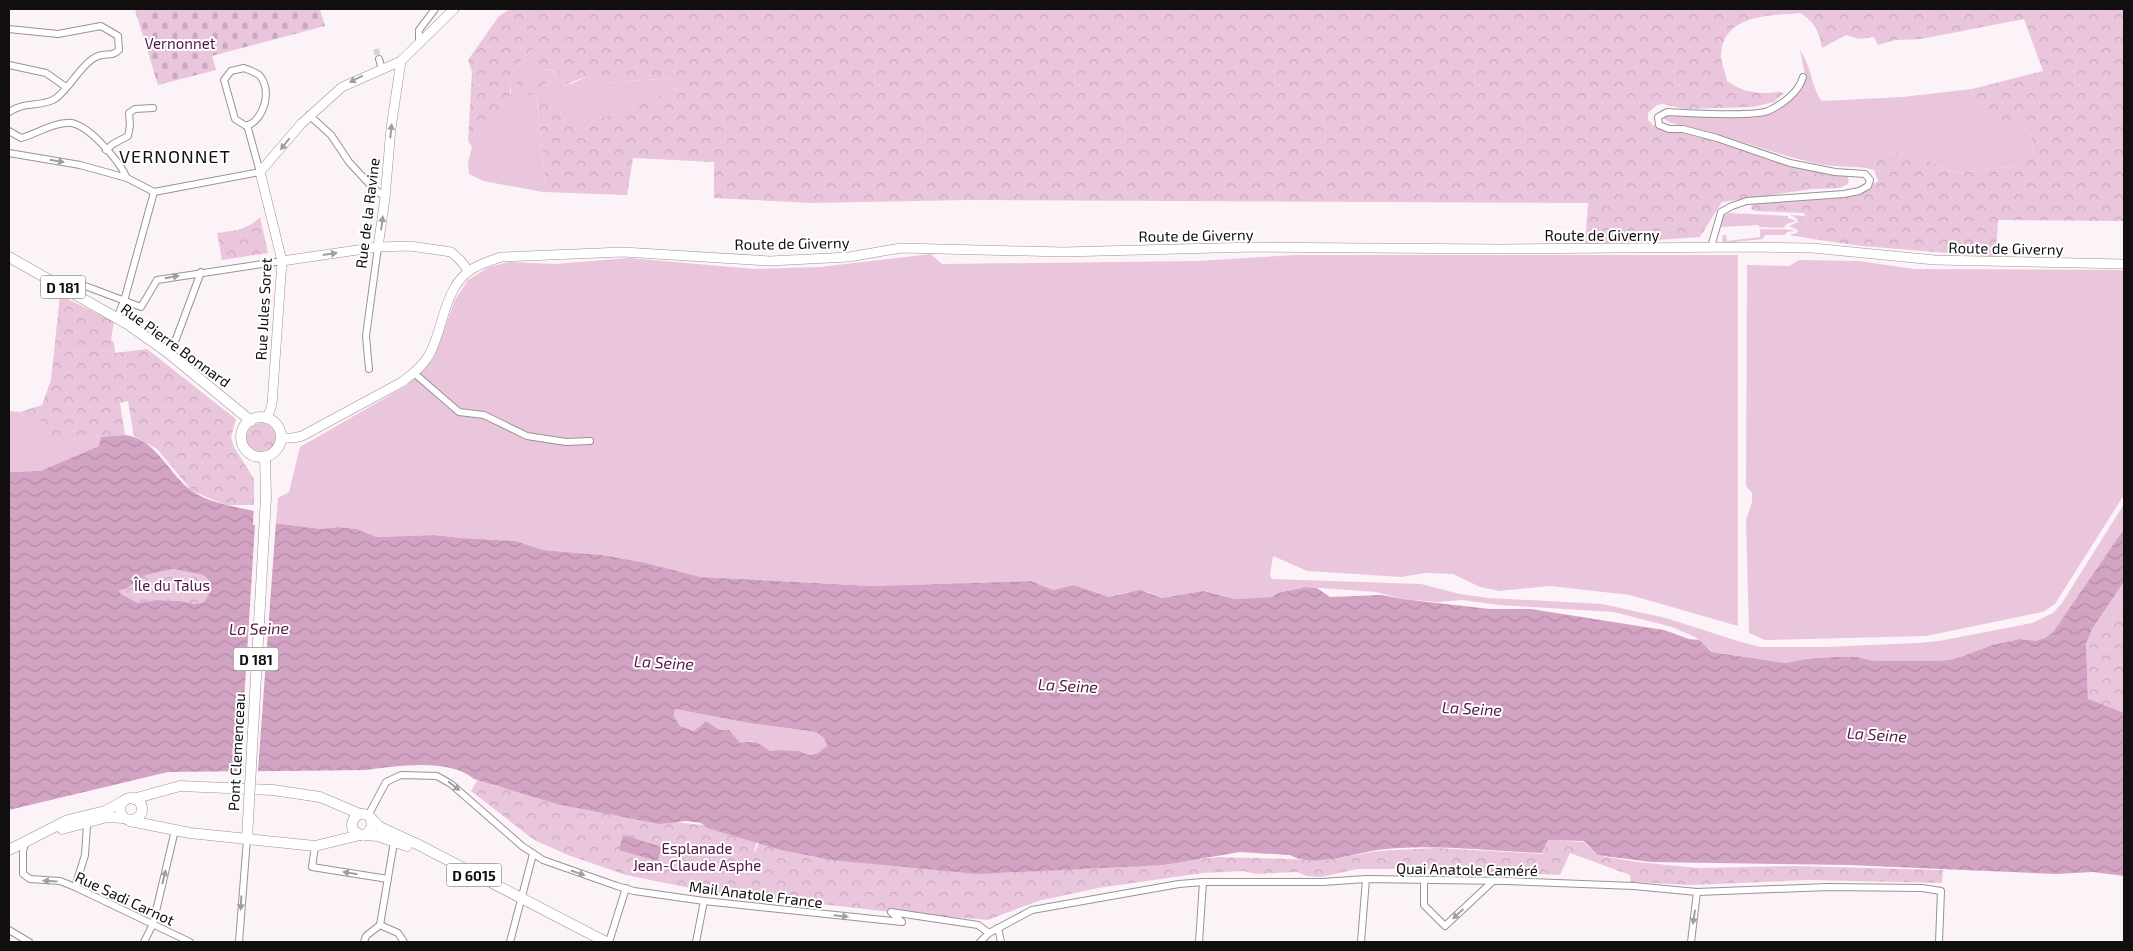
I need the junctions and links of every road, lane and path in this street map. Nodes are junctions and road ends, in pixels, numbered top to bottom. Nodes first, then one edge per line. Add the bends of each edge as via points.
1 (435, 9) edge
2 (454, 9) edge
3 (9, 29) edge
4 (419, 41) junction
5 (379, 59) tunnel mouth
6 (401, 60) junction
7 (9, 65) edge
8 (382, 70) junction
9 (1803, 77) dead end
10 (66, 87) junction
11 (153, 108) dead end
12 (9, 112) edge
13 (309, 115) junction
14 (247, 125) junction
15 (9, 131) edge
16 (106, 150) junction
17 (9, 153) edge
18 (260, 172) junction
19 (127, 178) junction
20 (154, 192) junction
21 (385, 197) junction
22 (378, 247) junction
23 (1711, 247) junction
24 (9, 257) edge
25 (282, 261) junction
26 (2124, 264) edge
27 (469, 271) junction
28 (200, 272) junction
29 (55, 282) junction
30 (124, 301) junction
31 (117, 318) junction
32 (167, 352) junction
33 (369, 369) dead end
34 (414, 373) junction
35 (267, 419) junction
36 (251, 421) junction
37 (282, 438) junction
38 (590, 441) dead end
39 (265, 457) junction
40 (160, 790) junction
41 (128, 800) junction
42 (345, 809) junction
43 (141, 811) junction
44 (366, 817) junction
45 (127, 819) junction
46 (89, 822) junction
47 (148, 824) junction
48 (352, 824) junction
49 (175, 830) junction
50 (363, 835) junction
51 (37, 836) junction
52 (344, 838) junction
53 (247, 839) junction
54 (26, 841) junction
55 (394, 842) junction
56 (315, 846) junction
57 (9, 850) edge
58 (428, 850) junction
59 (533, 854) junction
60 (388, 878) junction
61 (1366, 879) junction
62 (1424, 881) junction
63 (1493, 881) junction
64 (1203, 882) junction
65 (75, 887) junction
66 (626, 888) junction
67 (1697, 892) junction
68 (521, 898) junction
69 (704, 900) junction
70 (153, 924) junction
71 (380, 925) junction
72 (998, 928) junction
73 (9, 930) edge
74 (989, 933) junction
75 (29, 942) edge
76 (144, 942) edge
77 (190, 942) edge
78 (239, 942) edge
79 (364, 942) edge
80 (404, 942) edge
81 (510, 942) edge
82 (607, 942) edge
83 (696, 942) edge
84 (980, 942) edge
85 (1001, 942) edge
86 (1199, 942) edge
87 (1361, 942) edge
88 (1690, 942) edge
89 (1939, 942) edge

1 - 4 street via 419,30
2 - 4 main road
3 - 10 street via 58,34 101,26 118,36 119,50 114,55 98,56
4 - 6 main road
5 - 8 street
6 - 8 main road
21 -> 6 main road, Rue de la Ravine
7 - 10 street via 46,73
8 -> 13 main road via 342,86
9 - 23 street via 1795,92 1767,112 1667,112 1657,120 1659,125 1669,129 1717,138 1790,163 1865,174 1870,180 1868,186 1844,194 1732,206 1721,212
10 - 12 street via 55,99 29,103
11 - 16 street via 135,109 129,113 128,136
13 -> 18 main road
13 - 21 street via 331,135 349,162 373,188
14 - 14 street via 254,122 261,112 266,96 258,75 244,68 236,69 225,77 235,119
14 - 18 street
15 - 16 street via 21,138 68,122 79,125
16 - 19 street
17 -> 19 street via 80,165
18 - 20 street
18 - 25 main road, Rue Jules Soret
19 - 20 street
20 - 30 street
22 -> 21 main road, Rue de la Ravine
25 -> 22 main road
22 - 27 main road via 410,246 450,252
22 - 33 street, Rue de la Ravine via 366,336
23 - 26 main road, Route de Giverny via 1812,248 1935,260
23 - 27 main road, Route de Giverny via 1254,247 1063,252 901,248 849,257 770,261 623,252 501,257
24 - 29 main road, Rue Pierre Bonnard / D 181
25 - 28 street
25 - 35 main road, Rue Jules Soret via 272,404
27 - 34 main road via 449,298 430,353
30 -> 28 street via 141,307 157,280
28 - 32 street via 176,339
29 - 30 street, Rue Pierre Bonnard via 72,281
29 - 31 main road, Rue Pierre Bonnard / D 181
30 - 31 street
31 - 32 main road, Rue Pierre Bonnard / D 181
32 - 36 main road, Rue Pierre Bonnard / D 181
34 - 37 main road via 302,436
34 - 38 street via 459,412 484,415 527,436
35 - 36 main road
35 - 37 main road via 276,425
36 - 39 main road via 242,431 243,445 252,455
37 - 39 main road via 276,451
39 - 53 main road, Pont Clemenceau / D 181, bridge via 266,497
40 - 41 main road, D 6015
40 - 42 main road, D 6015 via 187,786 273,790 320,797
40 - 43 main road via 148,799
41 - 43 main road via 138,801
41 - 45 main road via 120,810
41 - 51 main road, D 6015 via 110,809 68,820
42 - 44 main road, D 6015
42 - 48 main road
43 - 45 main road via 136,820
43 - 47 main road
44 - 48 main road via 355,817
44 - 50 main road via 372,828
44 - 58 main road, D 6015
44 -> 59 street, Mail Anatole France via 386,782 401,775 442,777
45 - 46 main road, D 6015 via 107,817
45 - 47 main road
46 - 51 main road, D 6015
46 - 65 street via 86,825 85,855
47 - 49 main road
48 - 50 main road via 355,832
48 - 52 main road
49 - 53 main road
70 -> 49 street
50 - 52 main road
50 - 55 main road, D 6015
51 - 54 main road, D 6015
52 - 56 main road
53 - 56 main road
53 -> 78 street, D 181
54 - 57 main road, D 6015
65 -> 54 street, Rue Sadi Carnot via 30,879 23,874
55 - 58 main road, D 6015
55 - 60 street
60 -> 56 street via 312,867
58 - 68 main road, D 6015
59 -> 66 street, Mail Anatole France via 552,864
59 - 68 street
60 - 71 street
61 - 62 street, Quai Anatole Caméré
61 - 64 street, Quai Anatole Caméré
61 - 87 street
62 - 63 street, Quai Anatole Caméré
63 -> 62 street via 1445,926 1424,905
63 - 67 street, Quai Anatole Caméré via 1634,886
64 - 72 street, Quai Anatole Caméré via 1032,910
64 - 86 street
65 - 70 street, Rue Sadi Carnot
66 - 69 street, Mail Anatole France
66 - 82 street
67 -> 88 street
67 - 89 street, Quai Anatole Caméré via 1828,887 1941,891
68 - 81 street
68 - 82 main road, D 6015
69 -> 74 street, Mail Anatole France via 902,922 891,912 978,925
69 - 83 street
70 - 76 street
70 - 77 street, Rue Sadi Carnot
71 - 79 street via 366,936
71 - 80 street via 398,933
72 - 74 street, Quai Anatole Caméré
72 - 85 street
73 - 75 street
74 - 84 street, Quai Anatole Caméré

